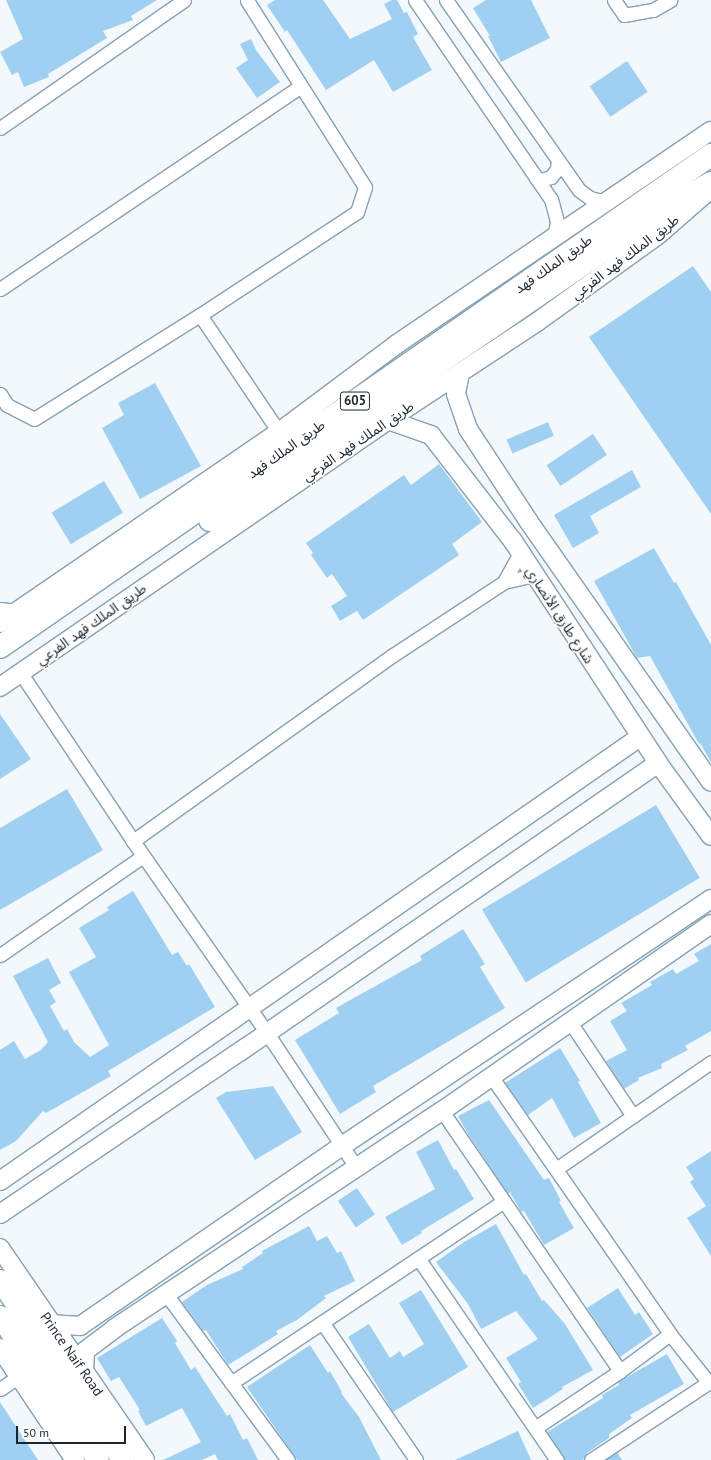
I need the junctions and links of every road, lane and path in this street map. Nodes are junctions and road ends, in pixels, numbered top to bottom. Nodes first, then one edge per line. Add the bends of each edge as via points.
1 (184, 0) edge
2 (247, 0) edge
3 (415, 0) edge
4 (446, 0) edge
5 (614, 0) edge
6 (670, 0) edge
7 (301, 86) junction
8 (0, 128) edge
9 (711, 131) edge
10 (711, 155) edge
11 (558, 160) junction
12 (536, 178) junction
13 (711, 182) edge
14 (711, 189) edge
15 (606, 202) junction
16 (554, 237) junction
17 (0, 289) edge
18 (200, 315) junction
19 (460, 373) junction
20 (0, 394) edge
21 (388, 420) junction
22 (278, 432) junction
23 (520, 553) junction
24 (534, 575) junction
25 (504, 582) junction
26 (0, 609) edge
27 (18, 611) junction
28 (0, 623) edge
29 (0, 647) edge
30 (0, 664) edge
31 (20, 672) junction
32 (0, 687) edge
33 (640, 737) junction
34 (658, 763) junction
35 (711, 782) edge
36 (711, 836) edge
37 (133, 841) junction
38 (143, 856) junction
39 (711, 899) edge
40 (711, 924) edge
41 (0, 955) edge
42 (249, 1008) junction
43 (570, 1022) junction
44 (267, 1034) junction
45 (711, 1062) edge
46 (491, 1076) junction
47 (442, 1111) junction
48 (633, 1116) junction
49 (342, 1146) junction
50 (23, 1165) junction
51 (356, 1167) junction
52 (556, 1169) junction
53 (0, 1181) edge
54 (40, 1187) junction
55 (504, 1201) junction
56 (0, 1214) edge
57 (0, 1248) edge
58 (418, 1258) junction
59 (0, 1280) edge
60 (166, 1294) junction
61 (0, 1316) edge
62 (322, 1322) junction
63 (51, 1324) junction
64 (670, 1334) junction
65 (0, 1348) edge
66 (84, 1371) junction
67 (620, 1371) junction
68 (19, 1376) junction
69 (710, 1381) edge
70 (231, 1383) junction
71 (0, 1389) edge
72 (535, 1428) junction
73 (75, 1460) edge
74 (98, 1460) edge
75 (123, 1460) edge
76 (145, 1460) edge
77 (288, 1460) edge
78 (416, 1460) edge
79 (557, 1460) edge
80 (590, 1460) edge

1 - 8 street
2 - 7 street
3 - 12 street
4 - 11 street
5 - 6 street via 624,15 653,10
7 - 17 street
7 - 18 street via 365,187 357,212
9 - 15 street
10 - 29 highway, طريق الملك فهد / 605
11 - 12 street via 555,174 546,179
11 - 15 street via 584,195
12 - 16 street via 554,206 557,222
13 - 30 highway, طريق الملك فهد / 605 via 643,223
14 - 19 street, طريق الملك فهد الفرعي via 658,236
15 - 16 street
16 - 22 street via 397,344
18 - 20 street via 34,419 7,405
18 - 22 street
19 - 21 street, طريق الملك فهد الفرعي
19 - 35 street, شارع طارق الأنصاري via 456,394 468,429
21 - 23 street, شارع طارق الأنصاري via 431,435
21 - 31 street, طريق الملك فهد الفرعي
22 - 27 street
23 - 24 street, شارع طارق الأنصاري
23 - 25 street
24 - 25 street
24 - 33 street, شارع طارق الأنصاري
25 - 37 street via 393,655
26 - 27 street
27 - 28 street
31 - 32 street, طريق الملك فهد الفرعي
31 - 37 street
33 - 34 street, شارع طارق الأنصاري
33 - 42 street
34 - 36 street, شارع طارق الأنصاري
34 - 44 street
37 - 38 street
38 - 41 street
38 - 42 street
39 - 49 street
40 - 43 street
42 - 44 street
42 - 50 street
43 - 46 street
43 - 48 street
44 - 49 street
44 - 54 street
45 - 48 street
46 - 47 street
46 - 52 street
47 - 51 street
47 - 55 street
48 - 52 street
49 - 51 street
49 - 63 street via 80,1326
50 - 53 street
50 - 54 street
51 - 60 street
52 - 64 street
54 - 56 street
55 - 58 street
55 - 67 street
57 - 63 street, Prince Naif Road
58 - 62 street
58 - 72 street
59 - 75 main road, Prince Naif Road
60 - 66 street via 85,1351
60 - 70 street
61 - 74 main road
62 - 70 street
62 - 78 street
63 - 66 street, Prince Naif Road
64 - 67 street
64 - 69 street
65 - 68 street
66 - 76 street, Prince Naif Road
67 - 72 street
68 - 71 street
68 - 73 street
69 - 80 street
70 - 77 street
72 - 79 street

